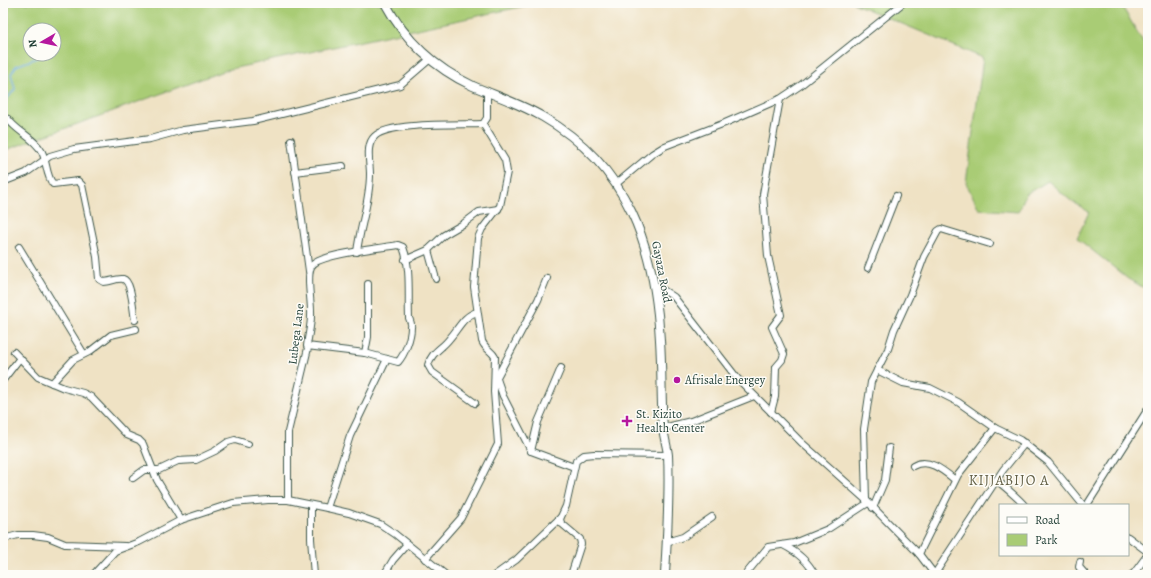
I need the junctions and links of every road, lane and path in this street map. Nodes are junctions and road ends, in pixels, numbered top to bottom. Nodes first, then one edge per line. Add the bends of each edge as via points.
1 (385, 3) edge
2 (903, 3) edge
3 (429, 60) junction
4 (486, 91) junction
5 (780, 99) junction
6 (8, 119) dead end
7 (483, 124) junction
8 (291, 140) dead end
9 (44, 159) junction
10 (343, 166) dead end
11 (295, 172) junction
12 (3, 182) edge
13 (616, 184) junction
14 (896, 196) dead end
15 (498, 209) junction
16 (990, 244) dead end
17 (19, 247) dead end
18 (428, 250) junction
19 (357, 252) junction
20 (406, 260) junction
21 (868, 268) dead end
22 (309, 272) junction
23 (547, 278) dead end
24 (436, 279) dead end
25 (368, 284) dead end
26 (654, 284) junction
27 (477, 312) junction
28 (135, 320) dead end
29 (136, 329) dead end
30 (307, 346) junction
31 (14, 352) dead end
32 (365, 353) junction
33 (84, 354) junction
34 (20, 358) junction
35 (388, 359) junction
36 (561, 368) dead end
37 (877, 370) junction
38 (496, 375) junction
39 (3, 380) edge
40 (52, 383) junction
41 (754, 396) junction
42 (475, 403) dead end
43 (1148, 409) edge
44 (771, 412) junction
45 (663, 428) junction
46 (995, 428) junction
47 (1025, 443) junction
48 (248, 444) dead end
49 (889, 448) dead end
50 (531, 451) junction
51 (668, 455) junction
52 (913, 466) dead end
53 (574, 467) junction
54 (153, 469) junction
55 (133, 478) dead end
56 (955, 480) junction
57 (997, 481) junction
58 (288, 500) junction
59 (869, 504) junction
60 (1023, 504) edge
61 (1082, 504) edge
62 (1087, 504) edge
63 (310, 505) junction
64 (327, 508) junction
65 (712, 517) dead end
66 (560, 518) junction
67 (181, 520) junction
68 (1129, 538) edge
69 (3, 539) edge
70 (666, 542) junction
71 (407, 544) junction
72 (781, 545) junction
73 (127, 546) junction
74 (1148, 553) edge
75 (919, 554) junction
76 (425, 559) junction
77 (1080, 562) dead end
78 (93, 575) edge
79 (314, 575) edge
80 (384, 575) edge
81 (446, 575) edge
82 (495, 575) edge
83 (571, 575) edge
84 (665, 575) edge
85 (745, 575) edge
86 (815, 575) edge
87 (935, 575) edge
88 (1086, 575) edge
89 (1131, 575) edge

1 - 3 main road, Gayaza Road via 393,18
2 - 5 street
3 - 4 main road, Gayaza Road via 460,80
3 - 9 street via 400,86 253,121 183,130 150,139 74,150
4 - 7 street via 487,118
4 - 13 main road, Gayaza Road via 527,108 563,130 589,152
5 - 13 street via 665,146
5 - 44 street via 763,194 768,256 780,315 772,327 784,354 775,371
6 - 9 street via 37,145
7 - 15 street via 507,167
7 - 19 street via 420,125 382,131 375,136 369,150 370,175
8 - 11 street, Lubega Lane
9 - 12 street via 26,173
9 - 28 street via 53,184 78,181 82,185 97,256 99,279 104,282 122,279 126,281 130,286
10 - 11 street
11 - 22 street, Lubega Lane
13 - 26 main road, Gayaza Road via 630,206 643,238 650,258
14 - 21 street
15 - 18 street via 471,216
15 - 27 street via 478,238 474,287
16 - 37 street via 944,230 938,231 924,257 888,349
17 - 33 street
18 - 20 street
18 - 24 street
19 - 20 street via 401,245
19 - 22 street via 318,260
20 - 35 street via 410,296 409,320 412,326 401,358 398,362
22 - 30 street, Lubega Lane via 311,316
23 - 38 street via 538,300
25 - 32 street via 368,336
26 - 41 street via 674,297
26 - 45 main road, Gayaza Road via 660,338
27 - 38 street via 482,341 495,357
27 - 42 street via 461,322 450,339 430,356 428,365 432,372
29 - 33 street via 111,335
30 - 32 street
30 - 58 street, Lubega Lane via 288,432
31 - 34 street
32 - 35 street
33 - 40 street via 73,360
34 - 39 street
34 - 40 street via 38,377
35 - 64 street via 350,436
36 - 50 street via 538,422
37 - 46 street via 903,383 930,388 958,402
37 - 59 street via 871,382 865,424
38 - 50 street via 506,403
38 - 76 street via 494,392 498,444 461,518
40 - 54 street via 83,392 91,397 127,435 143,444
41 - 44 street
41 - 45 street via 691,421
43 - 62 street
44 - 59 street
45 - 51 main road, Gayaza Road
46 - 47 street via 1010,433
46 - 56 street
47 - 57 street
47 - 61 street via 1048,462
48 - 54 street via 235,440 196,460 178,461 159,470
49 - 59 street via 885,480
50 - 53 street
51 - 53 street via 584,455 578,458
51 - 70 main road, Gayaza Road
52 - 56 street via 924,462
53 - 66 street via 566,506
54 - 55 street via 144,470
54 - 67 street
56 - 75 street
57 - 60 street
57 - 87 street
58 - 63 street
58 - 67 street via 243,501
59 - 72 street via 828,528 794,543
59 - 75 street
63 - 64 street
63 - 79 street
64 - 71 street via 380,524
65 - 70 street via 683,537
66 - 82 street via 516,560
66 - 83 street via 561,523 580,539 581,544
67 - 73 street
68 - 74 street
69 - 73 street via 33,535 48,536 65,544
70 - 84 main road, Gayaza Road
71 - 76 street
71 - 80 street
72 - 85 street via 768,547
72 - 86 street via 803,558
73 - 78 street via 115,552
74 - 89 street
75 - 87 street
76 - 81 street
77 - 88 street via 1079,567

